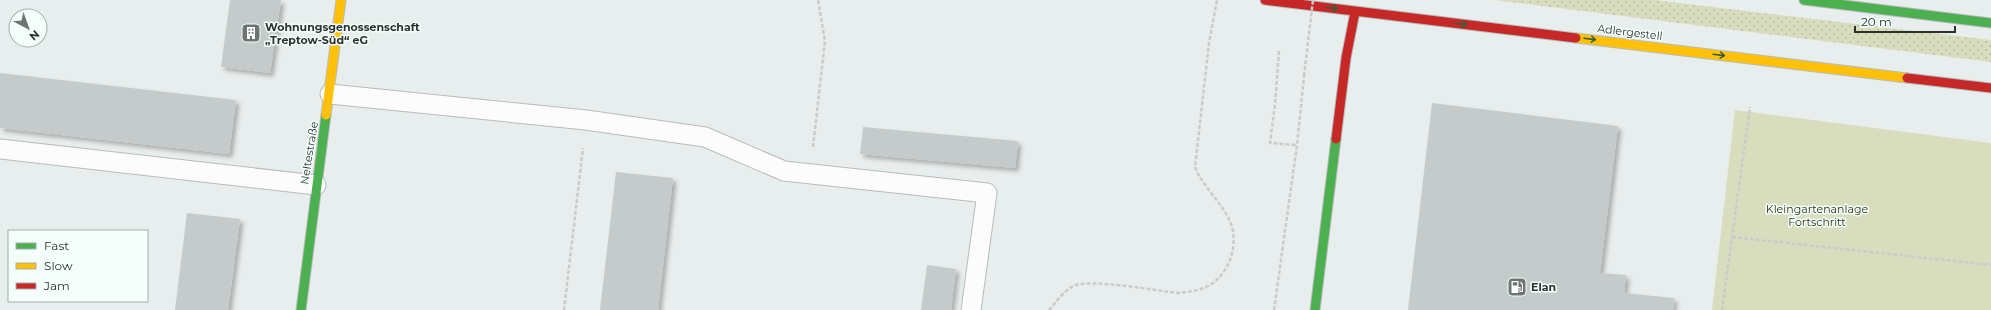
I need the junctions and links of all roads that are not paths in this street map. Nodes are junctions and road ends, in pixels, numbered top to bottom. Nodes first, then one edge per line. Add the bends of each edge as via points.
1 (341, 0) edge
2 (1265, 0) edge
3 (1804, 0) edge
4 (1356, 12) junction
5 (1991, 23) edge
6 (1991, 88) edge
7 (330, 94) junction
8 (0, 150) edge
9 (316, 185) junction
10 (301, 310) edge
11 (971, 310) edge
12 (1315, 310) edge

1 - 7 main road, Neltestraße
2 -> 4 main road, Adlergestell
3 - 5 main road
4 -> 6 main road, Adlergestell
4 - 12 main road via 1346,58
7 - 9 main road, Neltestraße
7 - 11 lane via 586,120 705,137 784,170 987,193
8 - 9 lane
9 - 10 main road, Neltestraße

